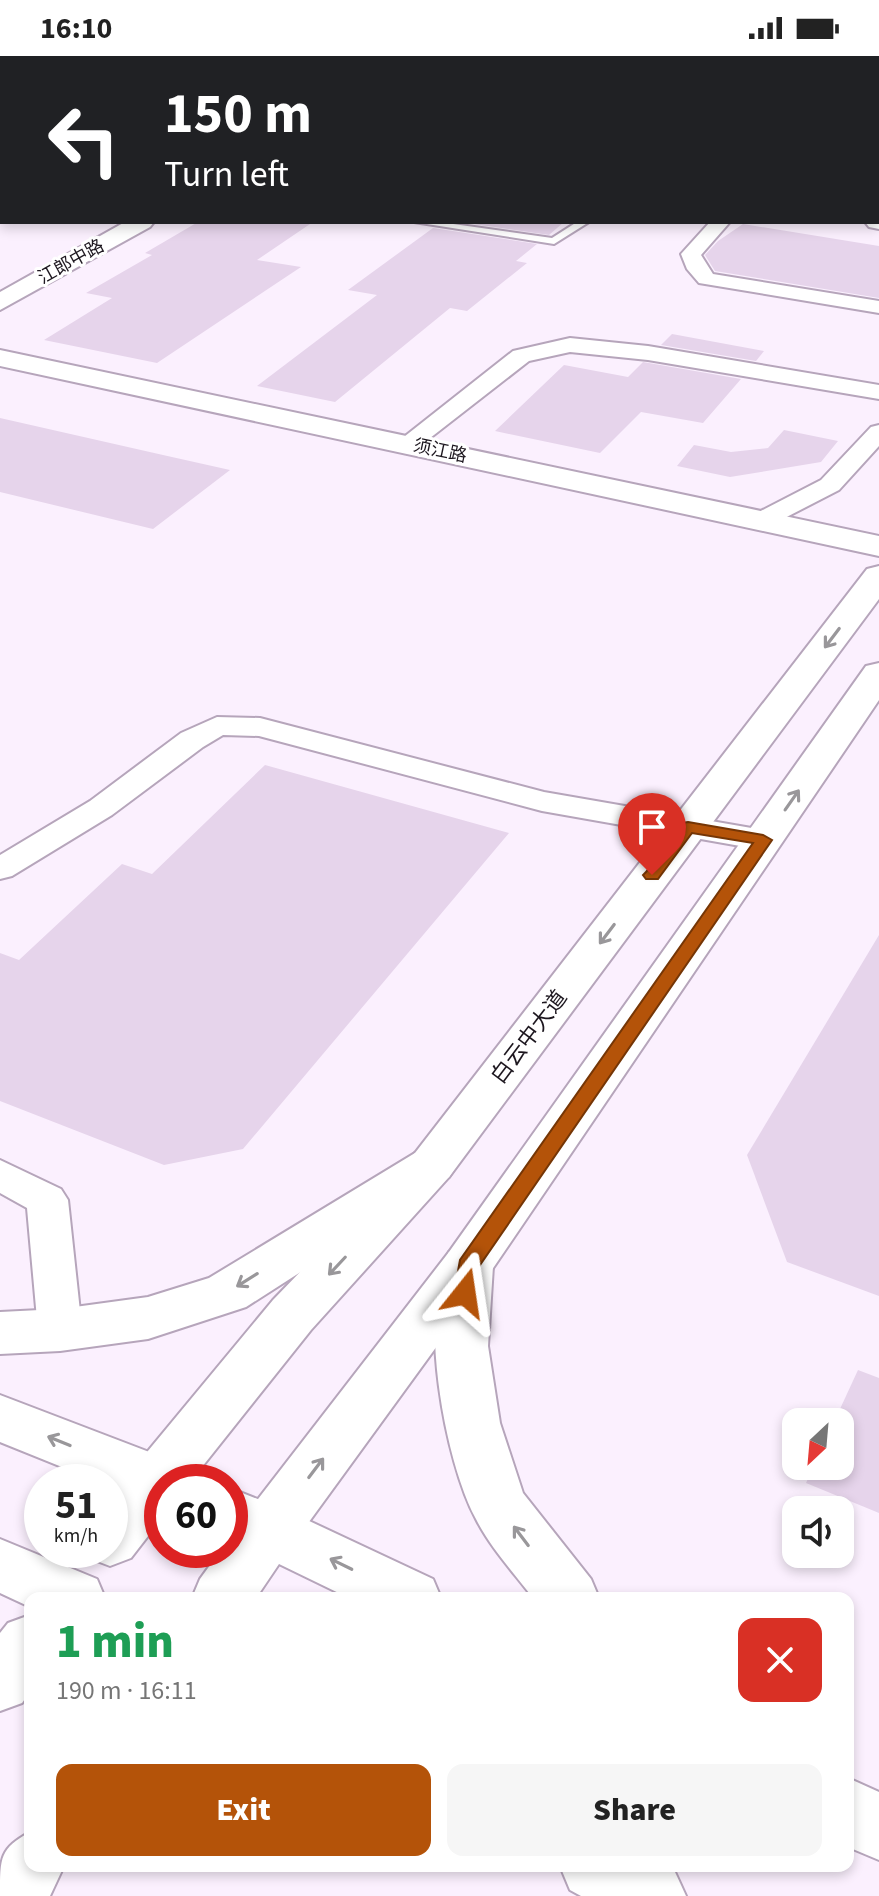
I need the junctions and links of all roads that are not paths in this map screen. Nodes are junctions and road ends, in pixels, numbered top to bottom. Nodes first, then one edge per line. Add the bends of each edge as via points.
1 (138, 224) edge
2 (433, 224) edge
3 (581, 224) edge
4 (718, 224) edge
5 (0, 302) edge
6 (879, 307) edge
7 (0, 358) edge
8 (879, 392) edge
9 (879, 432) edge
10 (407, 444) junction
11 (764, 519) junction
12 (879, 546) edge
13 (879, 576) edge
14 (879, 674) edge
15 (688, 827) junction
16 (763, 840) junction
17 (0, 869) edge
18 (432, 1165) junction
19 (0, 1175) edge
20 (467, 1266) junction
21 (60, 1330) junction
22 (0, 1333) edge
23 (0, 1418) edge
24 (174, 1464) edge
25 (144, 1475) edge
26 (144, 1500) edge
27 (128, 1519) edge
28 (249, 1521) edge
29 (0, 1565) edge
30 (77, 1585) edge
31 (224, 1592) edge
32 (398, 1592) edge
33 (564, 1592) edge
34 (24, 1651) edge
35 (0, 1682) edge
36 (854, 1814) edge
37 (879, 1827) edge
38 (26, 1872) edge
39 (605, 1872) edge
40 (9, 1896) edge
41 (651, 1896) edge

1 - 5 main road, 江郎中路
2 - 3 lane via 554,241
4 - 6 street via 691,254 706,279
7 - 10 main road, 须江路
8 - 10 street via 570,345 521,356
9 - 11 street via 830,485
10 - 11 main road, 须江路
11 - 12 main road, 须江路
13 -> 15 main road, 白云中大道
16 -> 14 main road
15 - 16 street
15 - 17 street via 542,801 260,727 217,726 101,808
15 -> 18 main road, 白云中大道
16 - 20 main road
18 -> 21 main road via 227,1293 148,1318
18 -> 24 main road, 白云中大道 via 292,1315
19 - 21 street via 47,1200
28 -> 20 main road
33 -> 20 main road via 498,1505 472,1423 461,1346
21 - 22 main road
25 -> 23 main road
26 - 27 main road, 白云中大道
28 - 31 main road
32 -> 28 main road
29 - 30 main road
34 - 35 main road
36 - 37 main road
38 - 40 main road
39 - 41 main road

